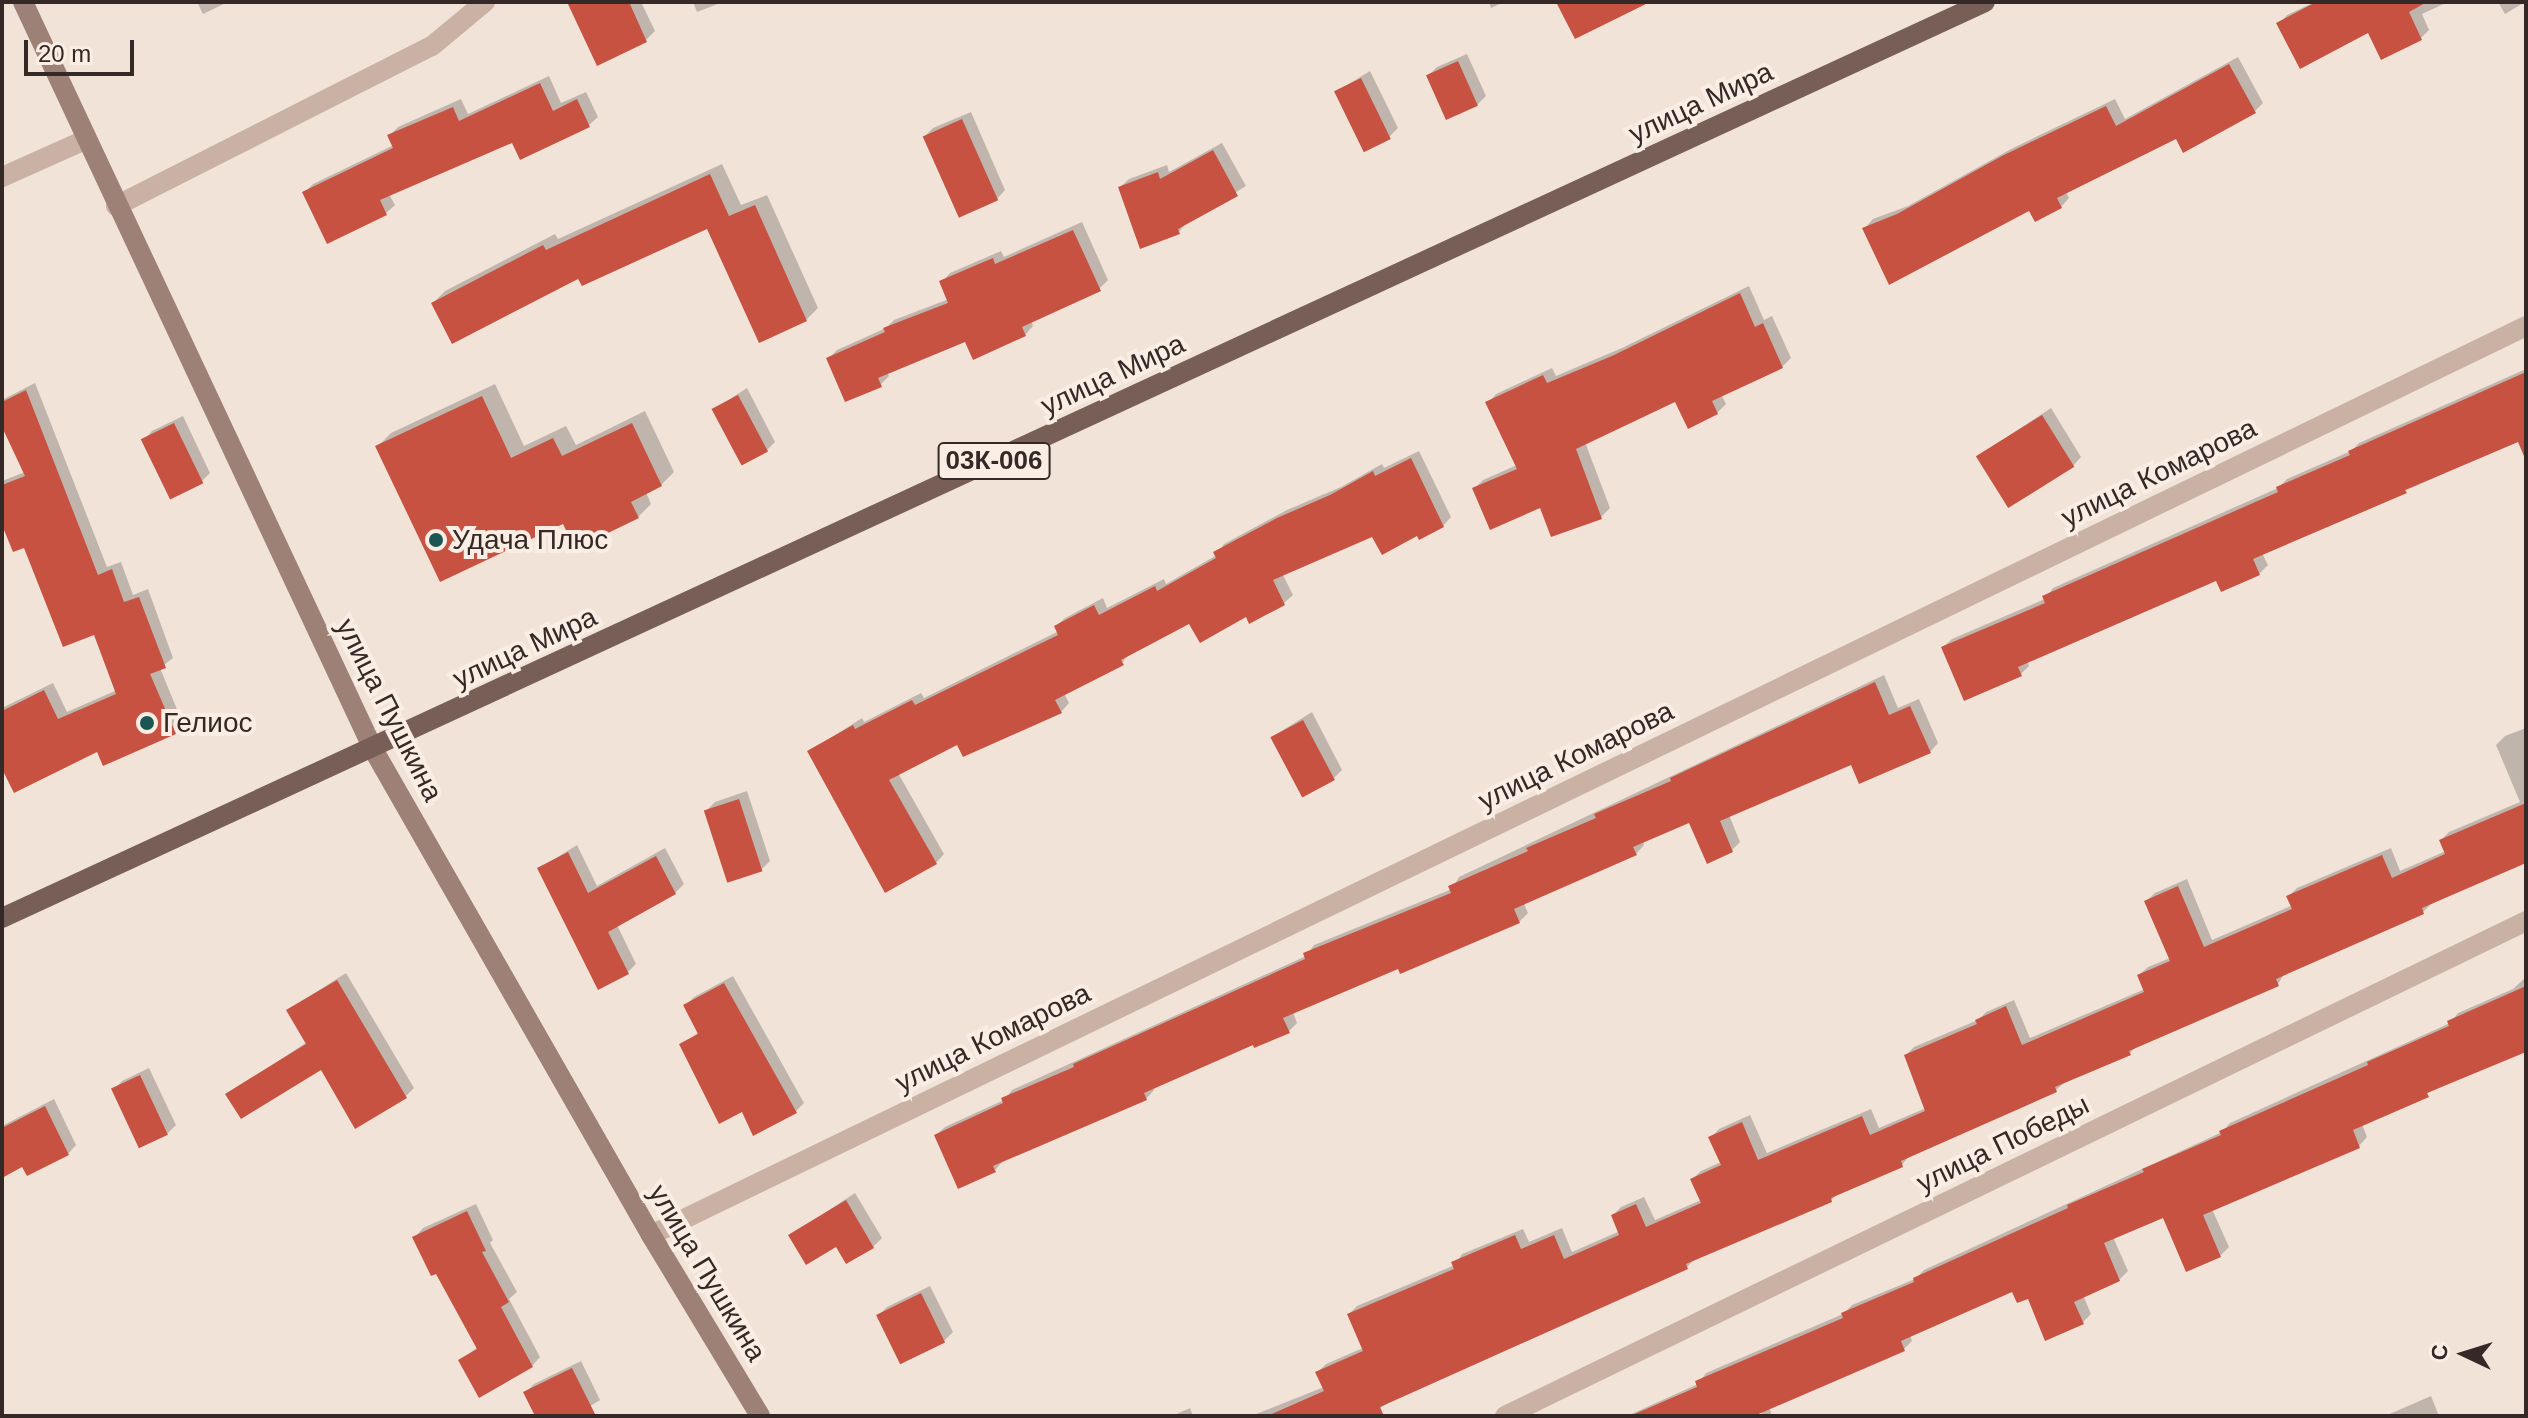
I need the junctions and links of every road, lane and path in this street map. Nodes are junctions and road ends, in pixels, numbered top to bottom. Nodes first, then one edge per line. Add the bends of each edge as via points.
1 (23, 2) edge
2 (485, 2) edge
3 (1985, 2) edge
4 (85, 140) junction
5 (2, 177) edge
6 (116, 206) junction
7 (2526, 326) edge
8 (373, 749) junction
9 (2, 918) edge
10 (2526, 921) edge
11 (651, 1235) junction
12 (760, 1416) edge
13 (1505, 1416) edge

1 - 4 street, улица Пушкина
2 - 6 street via 432,46
3 - 8 main road, улица Мира / 03К-006
4 - 5 street
4 - 6 street, улица Пушкина
6 - 8 street, улица Пушкина
7 - 11 street, улица Комарова
8 - 9 main road, улица Мира / 03К-006
8 - 11 street, улица Пушкина
10 - 13 street, улица Победы
11 - 12 street, улица Пушкина

